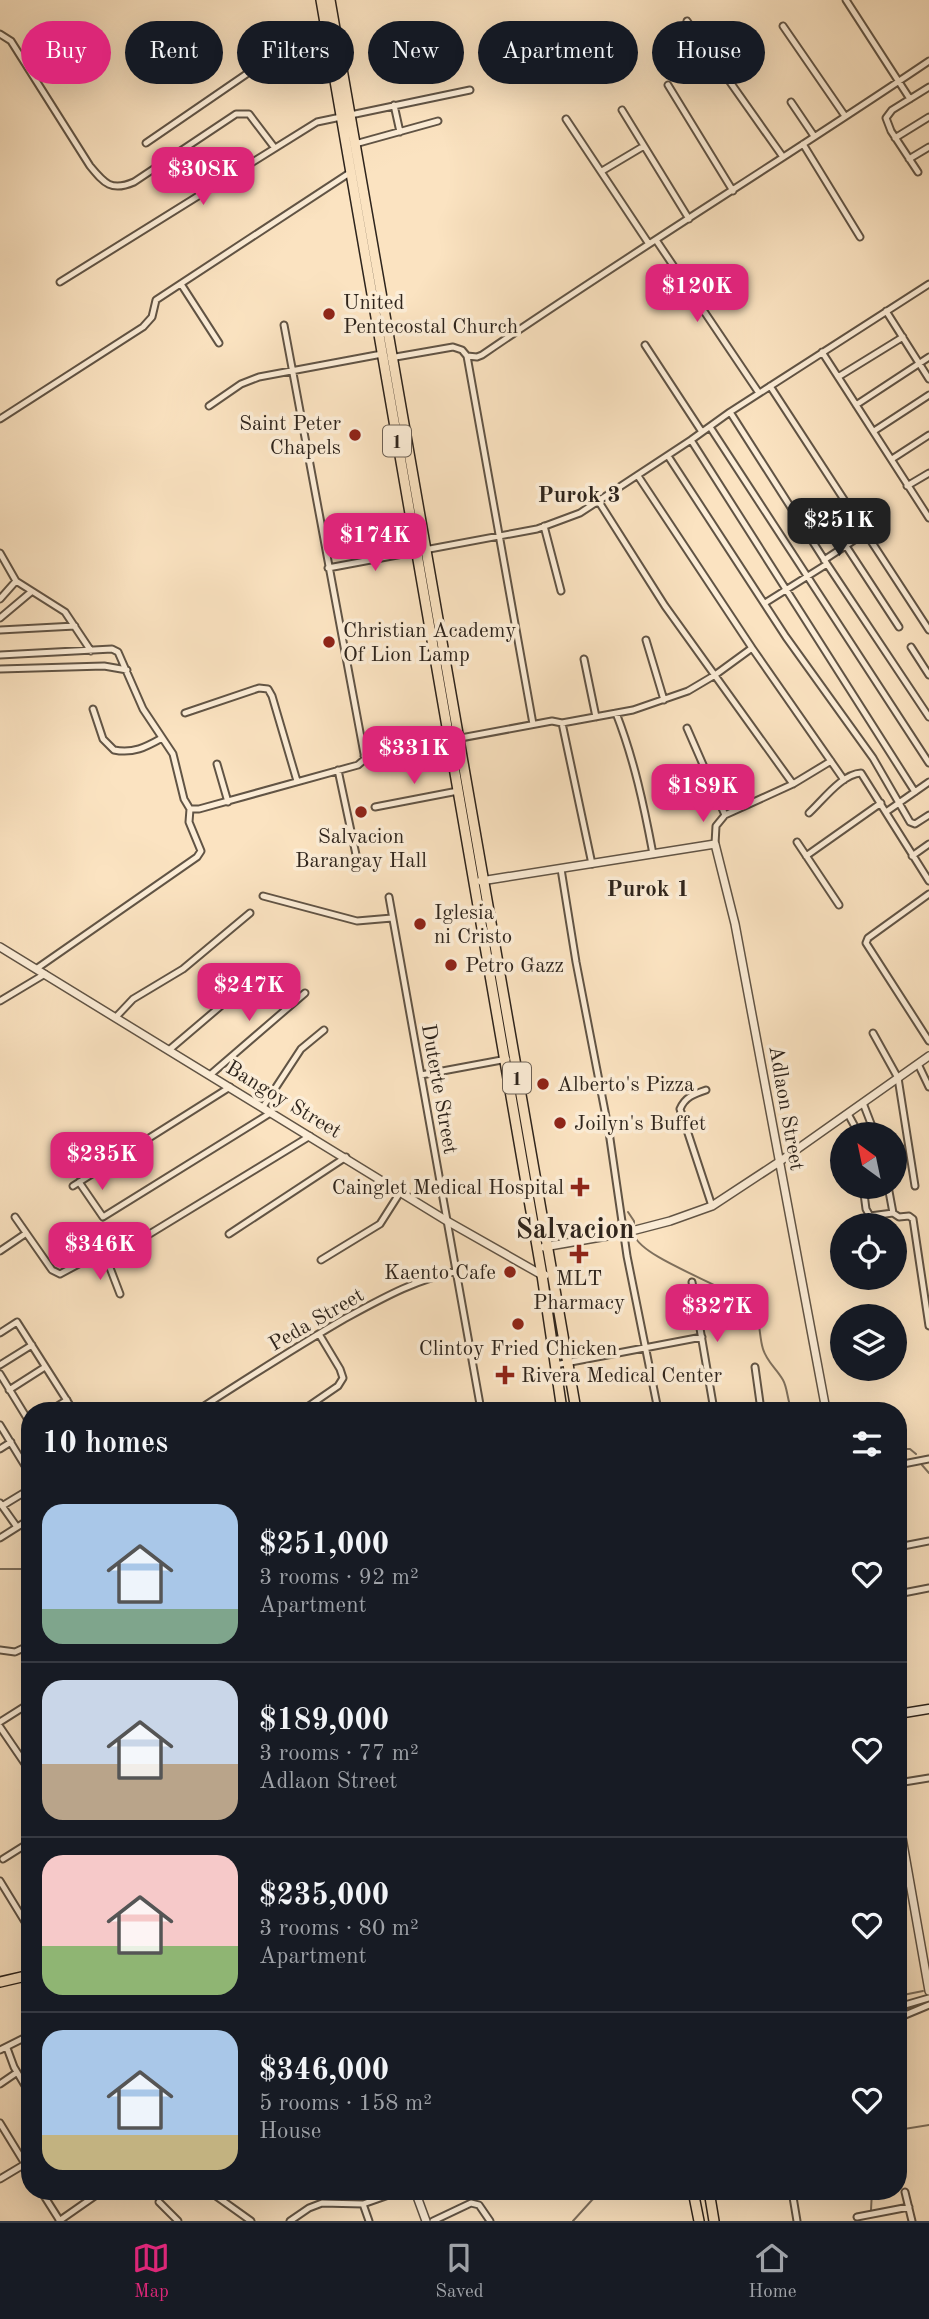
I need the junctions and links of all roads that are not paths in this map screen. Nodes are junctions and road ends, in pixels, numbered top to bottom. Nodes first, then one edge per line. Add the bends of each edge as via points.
1 (846, 0) edge
2 (326, 2) edge
3 (326, 21) edge
4 (783, 26) dead end
5 (0, 34) edge
6 (928, 63) edge
7 (237, 81) edge
8 (899, 82) junction
9 (339, 84) edge
10 (731, 84) edge
11 (668, 85) dead end
12 (929, 87) edge
13 (470, 90) dead end
14 (910, 99) junction
15 (791, 102) dead end
16 (394, 106) junction
17 (622, 110) dead end
18 (346, 115) junction
19 (845, 116) junction
20 (929, 117) edge
21 (566, 119) dead end
22 (438, 121) dead end
23 (400, 132) junction
24 (814, 136) junction
25 (895, 138) junction
26 (146, 143) dead end
27 (355, 144) junction
28 (803, 144) junction
29 (645, 146) junction
30 (274, 147) junction
31 (929, 147) edge
32 (783, 157) junction
33 (909, 159) junction
34 (355, 171) junction
35 (602, 171) junction
36 (918, 172) dead end
37 (733, 191) junction
38 (690, 219) junction
39 (860, 237) dead end
40 (656, 240) junction
41 (649, 244) junction
42 (60, 282) dead end
43 (181, 284) junction
44 (929, 284) edge
45 (886, 311) junction
46 (284, 326) dead end
47 (903, 337) junction
48 (219, 343) dead end
49 (645, 345) dead end
50 (822, 352) junction
51 (467, 356) junction
52 (386, 357) junction
53 (929, 357) edge
54 (919, 363) junction
55 (294, 370) junction
56 (838, 377) junction
57 (929, 379) edge
58 (770, 386) junction
59 (759, 393) junction
60 (929, 395) edge
61 (856, 405) junction
62 (209, 406) dead end
63 (730, 412) junction
64 (0, 419) edge
65 (710, 427) junction
66 (874, 431) junction
67 (702, 432) junction
68 (929, 435) edge
69 (691, 440) junction
70 (667, 456) junction
71 (892, 459) junction
72 (929, 472) edge
73 (638, 476) junction
74 (908, 486) junction
75 (599, 502) junction
76 (928, 514) edge
77 (544, 526) junction
78 (865, 533) junction
79 (500, 536) junction
80 (846, 546) junction
81 (421, 551) junction
82 (0, 553) edge
83 (826, 562) junction
84 (328, 568) junction
85 (807, 577) junction
86 (16, 581) junction
87 (561, 590) dead end
88 (786, 590) junction
89 (31, 592) junction
90 (0, 599) edge
91 (765, 603) junction
92 (0, 618) edge
93 (75, 626) junction
94 (899, 627) dead end
95 (0, 630) edge
96 (929, 630) edge
97 (646, 640) dead end
98 (911, 647) dead end
99 (752, 648) junction
100 (91, 651) junction
101 (0, 655) edge
102 (584, 659) dead end
103 (0, 669) edge
104 (127, 670) junction
105 (929, 675) edge
106 (715, 676) junction
107 (664, 700) junction
108 (93, 709) dead end
109 (185, 713) dead end
110 (617, 713) junction
111 (596, 717) junction
112 (929, 717) edge
113 (562, 723) junction
114 (533, 724) junction
115 (687, 728) dead end
116 (162, 737) junction
117 (454, 739) junction
118 (364, 756) junction
119 (831, 761) junction
120 (929, 763) edge
121 (217, 764) dead end
122 (338, 770) junction
123 (844, 780) junction
124 (297, 781) junction
125 (929, 782) edge
126 (793, 784) junction
127 (458, 791) junction
128 (915, 792) junction
129 (228, 802) junction
130 (881, 803) junction
131 (899, 805) junction
132 (375, 807) dead end
133 (190, 808) junction
134 (886, 812) junction
135 (466, 813) junction
136 (809, 813) dead end
137 (725, 815) junction
138 (929, 815) edge
139 (797, 842) dead end
140 (715, 844) junction
141 (929, 844) edge
142 (653, 854) junction
143 (806, 856) junction
144 (912, 856) junction
145 (358, 864) dead end
146 (593, 864) junction
147 (561, 869) junction
148 (929, 881) edge
149 (478, 882) junction
150 (929, 894) edge
151 (263, 896) dead end
152 (389, 897) dead end
153 (839, 905) dead end
154 (250, 913) dead end
155 (393, 918) junction
156 (0, 947) edge
157 (36, 969) junction
158 (263, 970) dead end
159 (44, 974) junction
160 (305, 993) dead end
161 (2, 998) edge
162 (116, 1017) junction
163 (324, 1030) dead end
164 (873, 1033) dead end
165 (929, 1041) edge
166 (169, 1050) junction
167 (929, 1056) edge
168 (509, 1058) junction
169 (918, 1064) junction
170 (210, 1074) junction
171 (421, 1075) junction
172 (898, 1078) junction
173 (230, 1087) junction
174 (929, 1087) edge
175 (706, 1090) dead end
176 (863, 1103) junction
177 (263, 1107) junction
178 (272, 1112) junction
179 (848, 1114) junction
180 (852, 1122) edge
181 (870, 1122) edge
182 (310, 1136) junction
183 (346, 1157) junction
184 (779, 1162) junction
185 (915, 1186) dead end
186 (401, 1191) junction
187 (890, 1199) edge
188 (712, 1206) junction
189 (893, 1213) edge
190 (907, 1216) edge
191 (15, 1217) dead end
192 (447, 1220) junction
193 (624, 1233) junction
194 (26, 1234) junction
195 (229, 1234) dead end
196 (541, 1248) junction
197 (0, 1251) edge
198 (107, 1259) junction
199 (321, 1259) dead end
200 (457, 1271) junction
201 (546, 1275) junction
202 (692, 1282) dead end
203 (120, 1294) dead end
204 (929, 1326) edge
205 (0, 1332) edge
206 (319, 1334) junction
207 (702, 1337) junction
208 (32, 1345) junction
209 (646, 1348) junction
210 (567, 1363) junction
211 (0, 1365) edge
212 (555, 1365) junction
213 (46, 1367) junction
214 (755, 1367) dead end
215 (0, 1374) edge
216 (9, 1390) junction
217 (67, 1400) joint
218 (64, 1402) edge
219 (211, 1402) edge
220 (315, 1402) edge
221 (480, 1402) edge
222 (561, 1402) edge
223 (574, 1402) edge
224 (656, 1402) edge
225 (714, 1402) edge
226 (760, 1402) edge
227 (824, 1402) edge
228 (21, 1409) edge
229 (0, 1425) edge
230 (10, 1442) junction
231 (0, 1449) edge
232 (929, 1459) edge
233 (21, 1460) edge
234 (907, 1463) edge
235 (21, 1494) edge
236 (1, 1505) edge
237 (21, 1525) edge
238 (17, 1527) junction
239 (1, 1534) edge
240 (929, 1541) edge
241 (907, 1545) edge
242 (929, 1588) edge
243 (907, 1592) edge
244 (21, 1649) edge
245 (0, 1650) edge
246 (21, 1709) edge
247 (929, 1709) edge
248 (907, 1713) edge
249 (0, 1724) edge
250 (21, 1756) edge
251 (929, 1778) edge
252 (907, 1782) edge
253 (21, 1848) edge
254 (3, 1860) dead end
255 (907, 1866) edge
256 (0, 1881) edge
257 (21, 1915) edge
258 (21, 1977) edge
259 (0, 1982) edge
260 (929, 1991) edge
261 (929, 1998) edge
262 (907, 2004) edge
263 (929, 2005) edge
264 (907, 2014) edge
265 (21, 2040) edge
266 (3, 2049) edge
267 (16, 2073) junction
268 (21, 2080) edge
269 (0, 2084) edge
270 (1, 2128) edge
271 (21, 2159) edge
272 (21, 2166) edge
273 (0, 2179) edge
274 (46, 2200) edge
275 (84, 2200) edge
276 (222, 2200) edge
277 (374, 2200) edge
278 (418, 2200) edge
279 (695, 2200) edge
280 (710, 2200) edge
281 (794, 2200) edge
282 (907, 2200) edge
283 (159, 2202) dead end
284 (363, 2204) junction
285 (909, 2207) junction
286 (857, 2217) dead end
287 (59, 2221) edge
288 (178, 2221) edge
289 (251, 2221) edge
290 (290, 2221) edge
291 (369, 2221) edge
292 (426, 2221) edge
293 (433, 2221) edge
294 (490, 2221) edge
295 (699, 2221) edge
296 (714, 2221) edge
297 (797, 2221) edge
298 (912, 2221) edge

1 - 8 street
2 - 3 main road, 1
2 - 18 main road, 1
4 - 19 street
5 - 30 street via 12,41 90,166 107,184 116,187 134,182 242,113 255,120
6 - 8 street
7 - 26 street
8 - 14 street
8 - 19 street
9 - 18 main road, 1
10 - 32 street
11 - 37 street
12 - 14 street
13 - 16 street
14 - 25 street via 887,118
15 - 24 street
16 - 18 street
16 - 23 street
17 - 29 street
18 - 27 main road, 1
18 - 30 street via 317,122
18 - 34 main road, 1
19 - 24 street
20 - 25 street
21 - 35 street
22 - 23 street
23 - 27 street
24 - 28 street
25 - 33 street
27 - 34 main road, 1
28 - 32 street
28 - 39 street
29 - 35 street
29 - 38 street
30 - 42 street
31 - 33 street
32 - 37 street
33 - 36 street
34 - 43 street
34 - 52 main road, 1
35 - 41 street
37 - 38 street
38 - 40 street
40 - 41 street
40 - 59 street
41 - 51 street via 482,355
43 - 48 street
43 - 64 street via 156,300 152,317 143,327
44 - 45 street
45 - 47 street
45 - 50 street
46 - 55 street
47 - 54 street
47 - 56 street
49 - 67 street
50 - 56 street
50 - 58 street
51 - 52 street via 453,347
51 - 79 street
52 - 55 street
52 - 81 main road, 1
53 - 54 street
54 - 57 street
54 - 61 street
55 - 62 street via 250,380
55 - 84 street
56 - 61 street
58 - 59 street
58 - 78 street
59 - 63 street
60 - 66 street
61 - 66 street
63 - 65 street
63 - 83 street
65 - 67 street
65 - 85 street
66 - 71 street
67 - 69 street
68 - 71 street
69 - 70 street
69 - 88 street
70 - 73 street
70 - 91 street
71 - 74 street
72 - 74 street
73 - 75 street
73 - 99 street
74 - 76 street
75 - 77 street
75 - 106 street
77 - 79 street
77 - 87 street
78 - 80 street
78 - 96 street
79 - 81 street
79 - 114 street
80 - 83 street
80 - 94 street
81 - 84 street
81 - 117 main road, 1
82 - 86 street
83 - 85 street
83 - 112 street
84 - 118 street
85 - 88 street
85 - 120 street
86 - 89 street
86 - 90 street
88 - 91 street
88 - 128 street
89 - 92 street
89 - 93 street via 65,612
91 - 131 street via 873,758
93 - 95 street
93 - 100 street
97 - 107 street
98 - 105 street
99 - 106 street
99 - 119 street
100 - 101 street
100 - 104 street via 115,650
102 - 111 street
103 - 104 street via 104,666
104 - 116 street via 138,700
106 - 107 street
106 - 126 street
107 - 110 street
108 - 116 street via 103,739 114,750 131,752
109 - 124 street via 268,689
110 - 111 street
110 - 142 street via 631,749
111 - 113 street
113 - 114 street
113 - 146 street
114 - 117 street
115 - 137 street
116 - 133 street via 173,754
117 - 118 street
117 - 127 main road, 1
117 - 135 main road, 1
118 - 122 street via 361,764
119 - 123 street
119 - 126 street
121 - 129 street
122 - 124 street
122 - 145 street
123 - 130 street via 861,773
123 - 136 street
124 - 129 street
125 - 128 street
126 - 137 street
127 - 132 street
127 - 135 main road, 1
128 - 131 street
129 - 133 street
130 - 134 street
130 - 143 street
131 - 134 street
131 - 138 street via 912,824
133 - 157 street via 189,822 200,854
134 - 144 street
135 - 149 main road, 1
137 - 140 street via 716,826
139 - 143 street
140 - 142 street
140 - 184 street, Adlaon Street via 735,924
141 - 144 street
142 - 146 street
143 - 153 street
144 - 148 street
146 - 147 street
147 - 149 street
147 - 193 street
149 - 168 main road, 1
150 - 165 street via 866,943
151 - 155 street via 357,921
152 - 155 street, Duterte Street
154 - 162 street via 183,969 133,999
155 - 171 street, Duterte Street
156 - 157 street, Bangoy Street
157 - 159 street, Bangoy Street
158 - 166 street
159 - 161 street
159 - 162 street, Bangoy Street
160 - 170 street
162 - 166 street, Bangoy Street
163 - 177 street via 301,1049
164 - 172 street
166 - 170 street, Bangoy Street
167 - 169 street
168 - 171 street
168 - 196 main road, 1
169 - 172 street
169 - 174 street
170 - 173 street, Bangoy Street
171 - 192 street, Duterte Street
172 - 176 street
172 - 185 street
173 - 177 street, Bangoy Street
173 - 178 street via 76,1184 103,1217
175 - 188 street via 690,1095 680,1109
176 - 179 street
176 - 181 street
177 - 178 street, Bangoy Street
178 - 182 street, Bangoy Street
179 - 180 street
179 - 184 street
182 - 183 street, Bangoy Street
182 - 198 street
183 - 186 street, Bangoy Street
183 - 195 street
184 - 188 street
184 - 227 street, Adlaon Street
186 - 192 street, Bangoy Street
186 - 199 street via 380,1224
187 - 189 street
188 - 193 street
190 - 204 street via 913,1219
191 - 194 street
192 - 200 street, Duterte Street
192 - 201 street, Bangoy Street
193 - 196 street
193 - 209 street
194 - 197 street
194 - 198 street via 57,1274 82,1261
196 - 201 main road, 1
198 - 203 street
200 - 206 street, Peda Street via 406,1287
200 - 221 street, Duterte Street
201 - 210 main road, 1
201 - 212 main road, 1
202 - 207 street
205 - 208 street via 17,1322
206 - 219 street, Peda Street
206 - 220 street via 343,1378
207 - 209 street
207 - 225 street
208 - 211 street
208 - 213 street
209 - 210 street
209 - 224 street
210 - 212 street
210 - 223 main road, 1
212 - 222 main road, 1
213 - 216 street
213 - 217 street
214 - 226 street
215 - 216 street
216 - 228 street
217 - 218 street
229 - 230 street
230 - 231 street
230 - 233 street
232 - 234 street
235 - 236 street
236 - 238 street
237 - 238 street
238 - 239 street
240 - 241 street
242 - 243 street
244 - 245 street
246 - 249 street
247 - 248 main road
249 - 250 street
251 - 252 street
253 - 254 street
255 - 260 street
256 - 257 street
258 - 259 main road
261 - 262 street
263 - 264 street
265 - 266 street
266 - 267 street
267 - 268 street
267 - 269 street
270 - 271 street
272 - 273 street
274 - 287 street
275 - 287 street
276 - 289 street
277 - 284 street
278 - 292 street
279 - 295 main road
280 - 296 main road
281 - 297 street
282 - 285 street
283 - 288 street
284 - 290 street via 322,2203
284 - 291 street
285 - 286 street
285 - 298 street
293 - 294 street via 471,2203 479,2205

